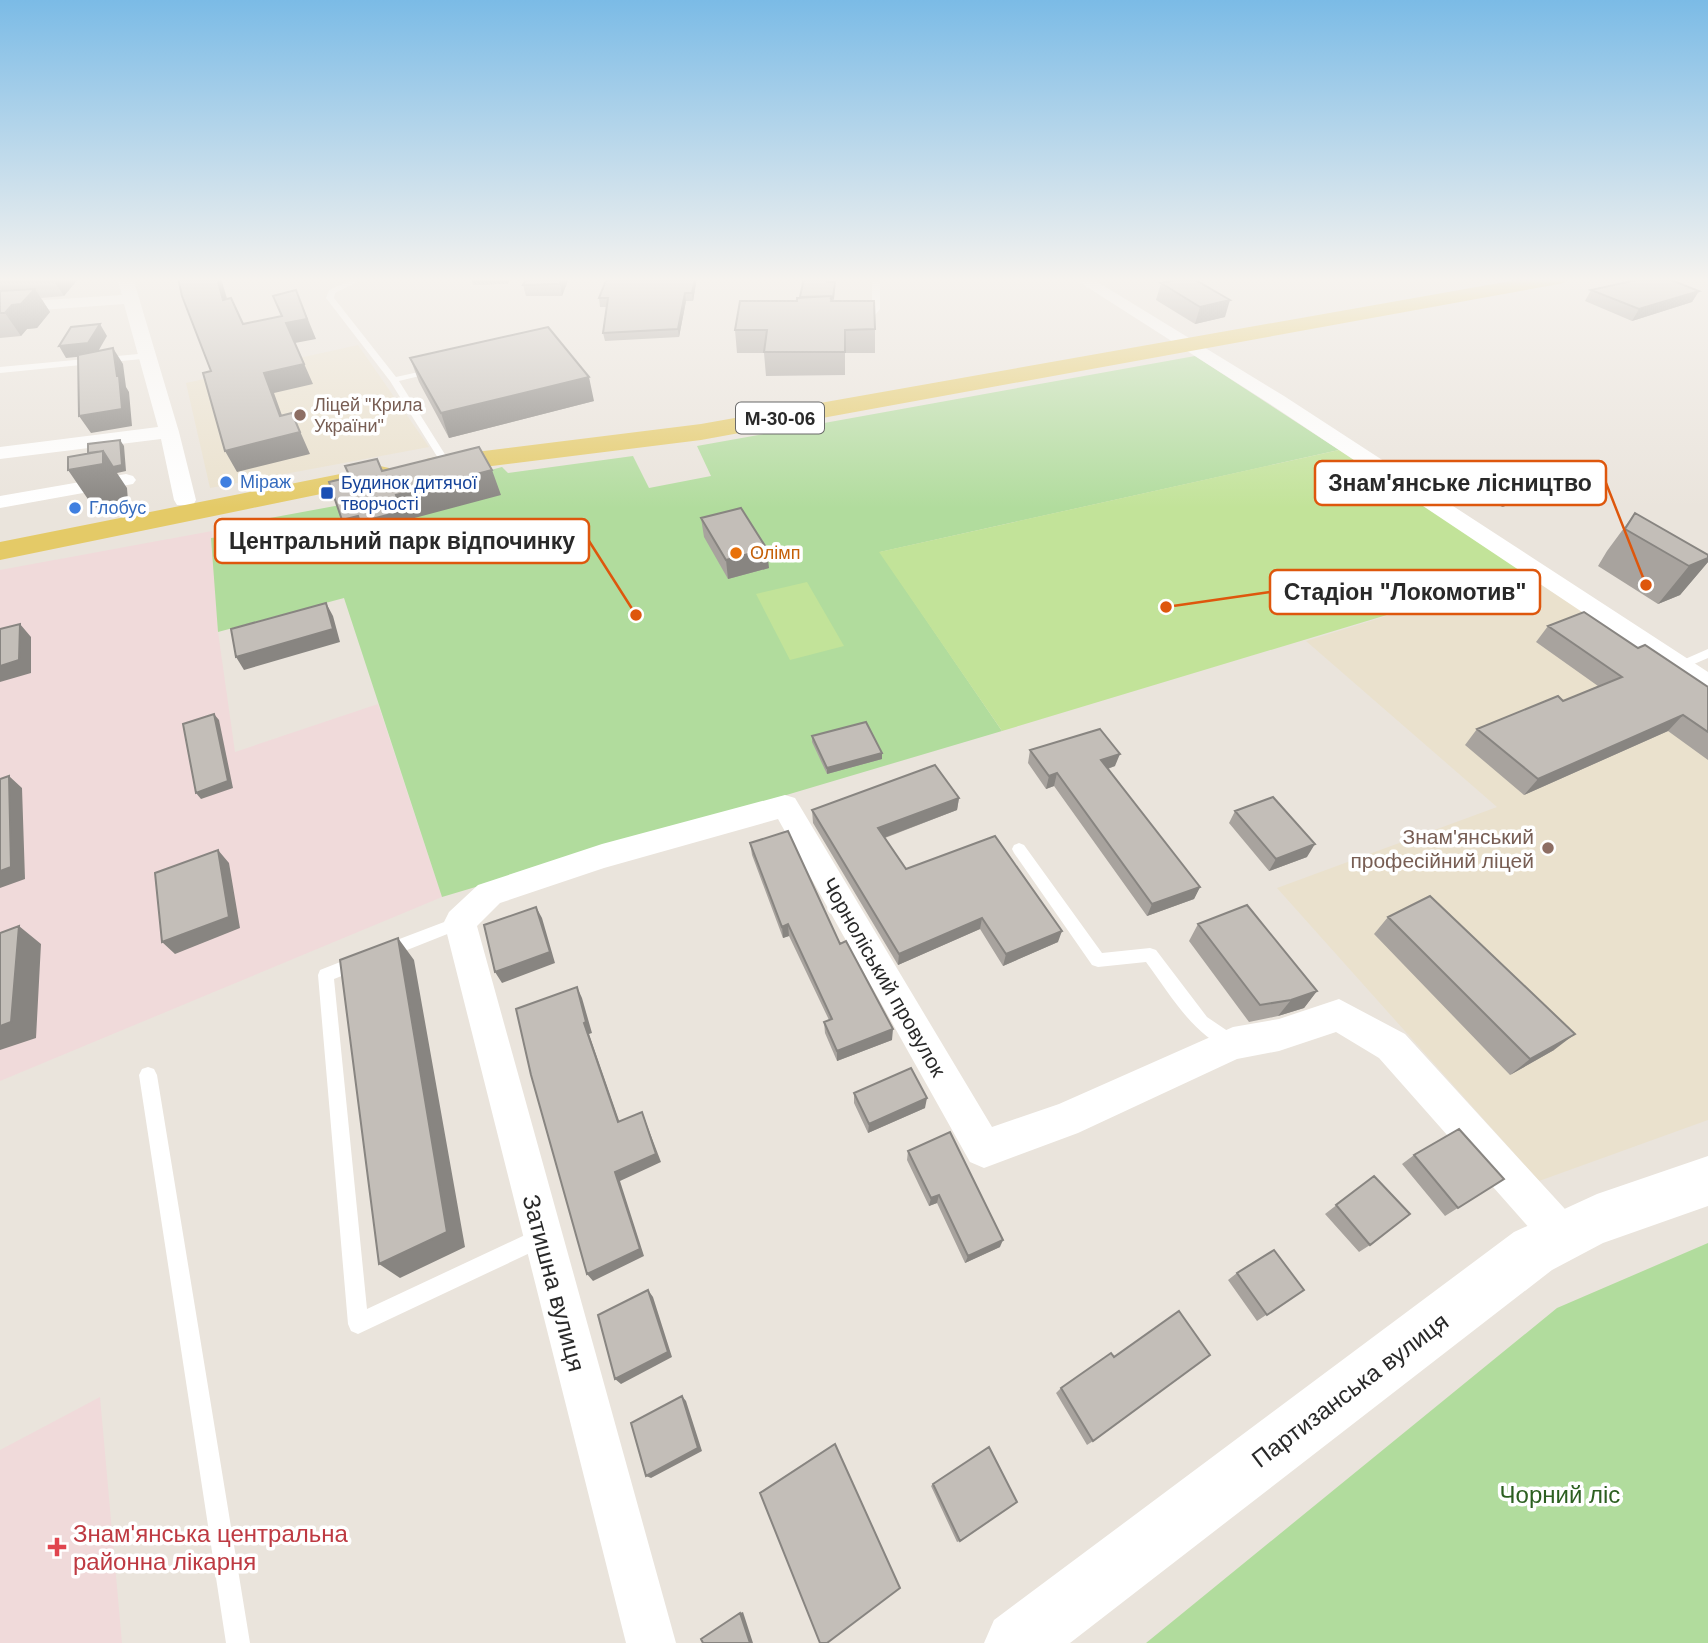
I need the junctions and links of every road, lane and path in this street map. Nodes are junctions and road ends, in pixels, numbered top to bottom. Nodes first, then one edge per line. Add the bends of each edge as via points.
1 (374, 355) edge
2 (1131, 355) edge
3 (1206, 355) edge
4 (149, 356) joint
5 (447, 368) edge
6 (0, 370) edge
7 (394, 380) junction
8 (169, 432) junction
9 (0, 453) edge
10 (446, 464) junction
11 (125, 480) dead end
12 (185, 500) dead end
13 (0, 502) edge
14 (0, 551) edge
15 (1708, 653) edge
16 (1680, 666) junction
17 (1708, 684) edge
18 (1019, 849) dead end
19 (460, 922) junction
20 (1233, 1043) junction
21 (148, 1075) dead end
22 (1708, 1181) edge
23 (1561, 1234) junction
24 (541, 1237) junction
25 (238, 1643) edge
26 (651, 1643) edge
27 (1017, 1643) edge

1 - 7 lane
2 - 10 main road, М-30-06 via 689,434
3 - 16 street
4 - 6 lane
4 - 8 street
5 - 7 lane
7 - 10 lane
8 - 9 street
8 - 12 street
10 - 14 main road, М-30-06
11 - 13 street
15 - 16 lane
16 - 17 street
18 - 20 lane via 1098,960 1150,955 1201,1022
19 - 20 street, Чорноліський провулок via 489,894 602,856 785,806 984,1149 1065,1120
19 - 24 street, Затишна вулиця
19 - 24 lane via 326,975 358,1324
20 - 23 street via 1279,1035 1339,1015 1392,1046
21 - 25 lane
22 - 23 street, Партизанська вулиця
23 - 27 street, Партизанська вулиця
24 - 26 street, Затишна вулиця

